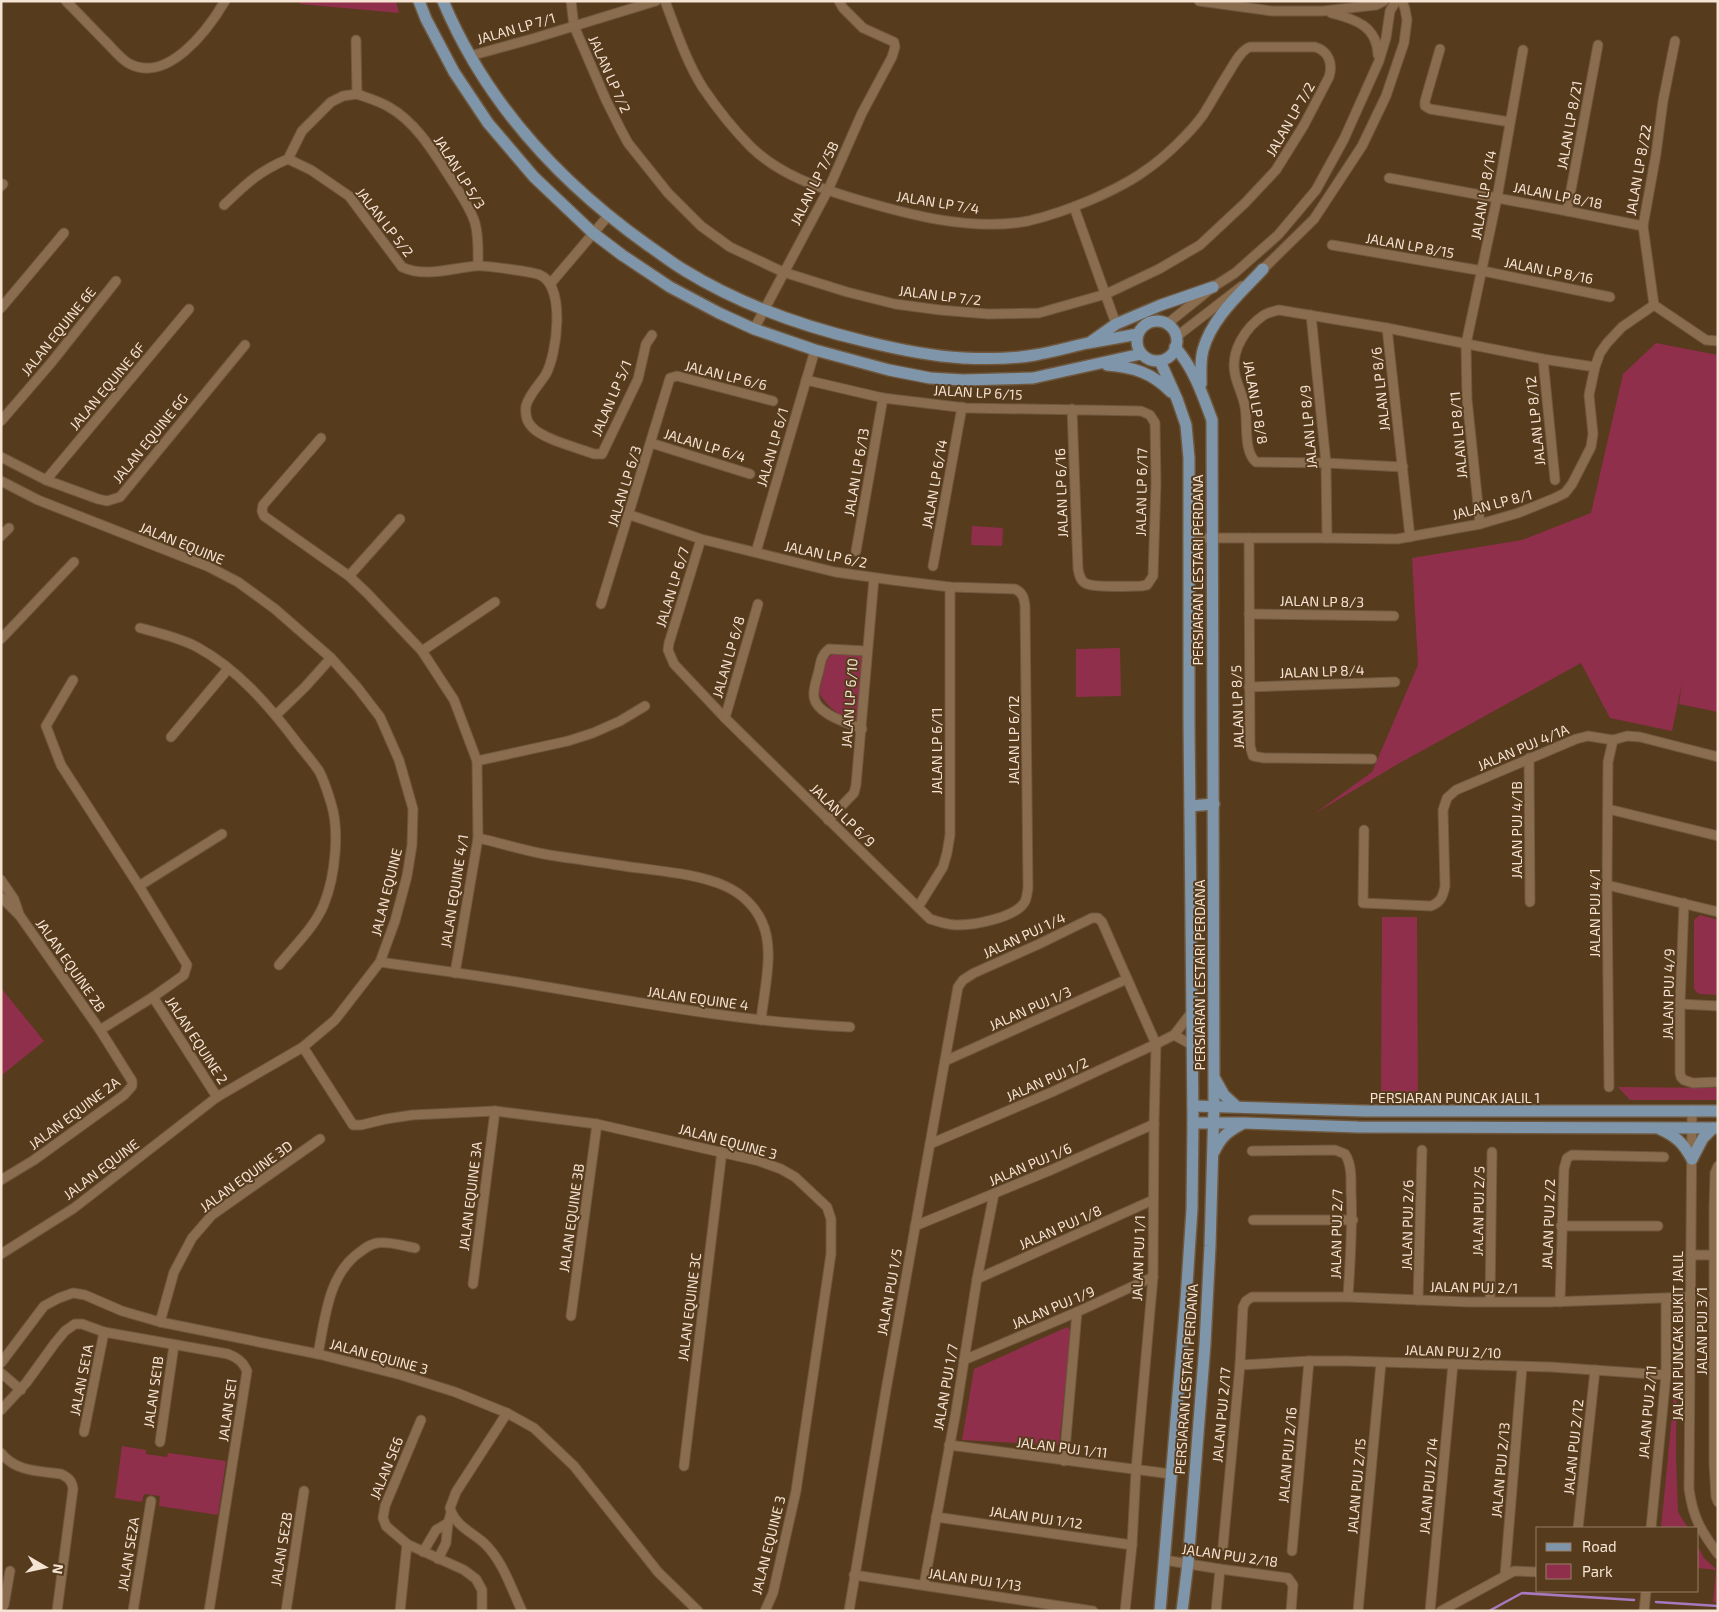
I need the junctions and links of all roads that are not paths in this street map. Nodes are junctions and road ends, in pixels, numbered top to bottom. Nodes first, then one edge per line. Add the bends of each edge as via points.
1 (66, 1) edge
2 (225, 1) edge
3 (419, 1) edge
4 (443, 1) edge
5 (572, 1) edge
6 (656, 1) edge
7 (665, 1) edge
8 (839, 1) edge
9 (1199, 1) edge
10 (1384, 1) edge
11 (1396, 1) edge
12 (1402, 1) edge
13 (1323, 11) junction
14 (574, 26) junction
15 (356, 40) dead end
16 (1675, 41) dead end
17 (1598, 45) dead end
18 (1440, 49) dead end
19 (1523, 50) dead end
20 (1325, 51) joint
21 (470, 56) junction
22 (1378, 61) junction
23 (357, 94) junction
24 (1510, 122) junction
25 (288, 159) junction
26 (1389, 178) dead end
27 (828, 190) junction
28 (1497, 198) junction
29 (224, 205) dead end
30 (1074, 207) junction
31 (1567, 210) junction
32 (608, 216) junction
33 (1643, 226) junction
34 (593, 232) junction
35 (64, 233) dead end
36 (1332, 246) dead end
37 (478, 265) junction
38 (1263, 269) junction
39 (1483, 271) junction
40 (783, 272) junction
41 (116, 281) dead end
42 (551, 283) junction
43 (1213, 287) junction
44 (1106, 294) junction
45 (1610, 297) dead end
46 (1654, 305) junction
47 (1, 308) edge
48 (189, 309) dead end
49 (764, 310) junction
50 (1311, 315) junction
51 (1116, 324) junction
52 (1167, 324) junction
53 (1387, 328) junction
54 (754, 329) junction
55 (652, 334) dead end
56 (1138, 334) junction
57 (1718, 341) edge
58 (1176, 342) junction
59 (1089, 343) junction
60 (1466, 344) junction
61 (245, 345) dead end
62 (815, 350) junction
63 (1142, 354) junction
64 (1543, 359) junction
65 (1160, 361) junction
66 (1098, 364) junction
67 (1595, 367) junction
68 (673, 376) joint
69 (806, 380) junction
70 (1201, 388) junction
71 (883, 398) junction
72 (1178, 398) junction
73 (773, 401) dead end
74 (962, 408) junction
75 (1072, 409) junction
76 (1150, 415) joint
77 (1, 421) edge
78 (321, 438) dead end
79 (651, 443) junction
80 (1, 457) edge
81 (1326, 463) junction
82 (1403, 467) junction
83 (750, 474) dead end
84 (46, 480) junction
85 (1556, 480) dead end
86 (1, 481) edge
87 (630, 515) junction
88 (400, 519) dead end
89 (1480, 524) junction
90 (9, 528) dead end
91 (1, 536) edge
92 (1212, 537) junction
93 (1410, 537) junction
94 (1188, 538) junction
95 (1249, 538) junction
96 (1327, 538) junction
97 (701, 539) junction
98 (856, 551) dead end
99 (756, 552) junction
100 (74, 562) dead end
101 (933, 566) dead end
102 (1154, 571) joint
103 (349, 576) junction
104 (874, 578) junction
105 (950, 587) junction
106 (1021, 592) joint
107 (495, 602) dead end
108 (601, 604) dead end
109 (758, 604) dead end
110 (1249, 614) junction
111 (1394, 616) dead end
112 (140, 628) dead end
113 (1, 639) edge
114 (669, 643) joint
115 (422, 651) junction
116 (867, 651) junction
117 (331, 658) junction
118 (228, 669) junction
119 (73, 680) dead end
120 (1395, 682) dead end
121 (1250, 687) junction
122 (645, 706) dead end
123 (276, 715) junction
124 (725, 718) junction
125 (862, 729) junction
126 (171, 736) dead end
127 (1613, 740) junction
128 (1718, 757) edge
129 (1529, 758) junction
130 (1372, 759) dead end
131 (477, 761) junction
132 (1214, 804) junction
133 (1190, 806) junction
134 (1608, 809) junction
135 (828, 820) junction
136 (1364, 830) dead end
137 (222, 834) dead end
138 (1718, 836) edge
139 (478, 838) junction
140 (1, 880) edge
141 (1607, 885) junction
142 (139, 886) junction
143 (1028, 888) joint
144 (1, 897) edge
145 (1530, 902) dead end
146 (1684, 902) junction
147 (918, 907) junction
148 (1718, 912) edge
149 (20, 916) junction
150 (1098, 918) joint
151 (380, 962) junction
152 (279, 965) dead end
153 (455, 973) junction
154 (1127, 979) junction
155 (963, 980) joint
156 (153, 997) junction
157 (1680, 1004) junction
158 (1718, 1006) edge
159 (1191, 1013) junction
160 (761, 1020) junction
161 (850, 1027) dead end
162 (100, 1030) junction
163 (1174, 1035) junction
164 (1156, 1044) junction
165 (1192, 1045) junction
166 (303, 1047) junction
167 (945, 1060) junction
168 (1214, 1078) junction
169 (1718, 1082) edge
170 (1609, 1087) dead end
171 (217, 1098) junction
172 (1193, 1106) junction
173 (1214, 1106) junction
174 (1236, 1106) junction
175 (1692, 1110) junction
176 (1718, 1110) edge
177 (495, 1111) junction
178 (1193, 1123) junction
179 (1213, 1123) junction
180 (1244, 1123) junction
181 (597, 1124) junction
182 (1154, 1124) junction
183 (1659, 1128) junction
184 (1692, 1128) junction
185 (1715, 1128) edge
186 (320, 1139) dead end
187 (930, 1144) junction
188 (1422, 1150) dead end
189 (722, 1151) junction
190 (1252, 1151) dead end
191 (1492, 1152) dead end
192 (1664, 1157) dead end
193 (1212, 1158) junction
194 (1692, 1159) junction
195 (1717, 1166) edge
196 (1, 1180) edge
197 (994, 1194) junction
198 (1153, 1200) junction
199 (1253, 1220) dead end
200 (1352, 1220) junction
201 (915, 1226) junction
202 (1561, 1226) junction
203 (1658, 1226) dead end
204 (415, 1248) dead end
205 (1, 1254) edge
206 (1691, 1255) junction
207 (1716, 1255) edge
208 (1153, 1278) junction
209 (977, 1279) junction
210 (473, 1284) dead end
211 (1258, 1296) joint
212 (1689, 1297) junction
213 (1348, 1298) junction
214 (1666, 1299) junction
215 (1418, 1300) junction
216 (1490, 1301) junction
217 (1560, 1302) junction
218 (1076, 1312) junction
219 (572, 1316) dead end
220 (160, 1322) junction
221 (101, 1331) junction
222 (174, 1345) junction
223 (318, 1354) junction
224 (964, 1360) junction
225 (1309, 1361) junction
226 (1, 1363) edge
227 (1381, 1363) junction
228 (1453, 1364) junction
229 (1240, 1365) junction
230 (1522, 1367) junction
231 (1595, 1370) junction
232 (1, 1373) edge
233 (1666, 1375) junction
234 (21, 1390) junction
235 (1, 1410) edge
236 (507, 1413) junction
237 (421, 1420) dead end
238 (84, 1432) dead end
239 (160, 1442) dead end
240 (949, 1445) junction
241 (1, 1453) edge
242 (1064, 1461) junction
243 (1716, 1464) edge
244 (684, 1466) dead end
245 (1136, 1470) junction
246 (1171, 1474) junction
247 (304, 1491) dead end
248 (1717, 1499) edge
249 (151, 1501) dead end
250 (451, 1513) junction
251 (936, 1517) junction
252 (448, 1523) junction
253 (1578, 1527) edge
254 (1651, 1527) edge
255 (407, 1544) junction
256 (1132, 1545) junction
257 (1223, 1546) dead end
258 (1292, 1551) dead end
259 (423, 1552) junction
260 (1718, 1554) edge
261 (438, 1559) junction
262 (1164, 1560) junction
263 (1188, 1563) junction
264 (1220, 1570) junction
265 (10, 1572) dead end
266 (1536, 1572) edge
267 (1505, 1575) junction
268 (854, 1576) junction
269 (924, 1585) junction
270 (1646, 1592) edge
271 (1, 1608) edge
272 (57, 1611) edge
273 (133, 1611) edge
274 (209, 1611) edge
275 (286, 1611) edge
276 (400, 1611) edge
277 (482, 1611) edge
278 (522, 1611) edge
279 (698, 1611) edge
280 (765, 1611) edge
281 (849, 1611) edge
282 (1093, 1611) edge
283 (1125, 1611) edge
284 (1160, 1611) edge
285 (1182, 1611) edge
286 (1216, 1611) edge
287 (1291, 1611) edge
288 (1358, 1611) edge
289 (1430, 1611) edge
290 (1441, 1611) edge
291 (1644, 1611) edge

1 - 2 street via 128,63 154,68 184,52 217,16
3 - 34 main road via 454,72 488,123 534,177
4 - 21 main road
5 - 14 street, JALAN LP 7/2
6 - 14 street, JALAN LP 7/1
7 - 27 street, JALAN LP 7/4 via 700,81 752,148 798,179
8 - 27 street, JALAN LP 7/5B via 863,28 894,42 896,47
9 - 13 street via 1272,11
10 - 13 street via 1376,5
11 - 22 street via 1390,11
12 - 38 street via 1407,20 1404,43 1386,96 1362,146 1314,219
13 - 22 street via 1352,19 1366,28 1375,38
14 - 21 street, JALAN LP 7/1
14 - 40 street, JALAN LP 7/2 via 628,143 668,193 701,226 730,247
15 - 23 street
16 - 33 street, JALAN LP 8/22
17 - 31 street, JALAN LP 8/21
18 - 24 street via 1425,101 1427,108
19 - 24 street, JALAN LP 8/14
20 - 30 street, JALAN LP 7/4 via 1298,46 1245,49 1203,114 1174,146 1146,170 1113,190
20 - 44 street, JALAN LP 7/2 via 1331,65 1330,77 1276,170 1200,245
21 - 32 main road via 541,154
22 - 43 street via 1344,139 1316,190 1278,235 1235,273
23 - 25 street via 331,102 302,131
23 - 37 street, JALAN LP 5/3 via 388,106 428,143 475,222
24 - 28 street, JALAN LP 8/14
25 - 29 street via 252,178
25 - 37 street, JALAN LP 5/2 via 350,196 402,267 410,271 438,272
26 - 28 street, JALAN LP 8/18
27 - 30 street, JALAN LP 7/4 via 897,211 955,222 992,224 1028,221
27 - 40 street, JALAN LP 7/5B
28 - 31 street, JALAN LP 8/18
28 - 39 street, JALAN LP 8/14
30 - 44 street
31 - 33 street, JALAN LP 8/18
32 - 34 street
32 - 49 main road via 684,270
33 - 46 street, JALAN LP 8/22
34 - 42 street
34 - 54 main road via 670,287
35 - 47 street
36 - 39 street, JALAN LP 8/15
37 - 42 street via 540,275
38 - 58 street
38 - 70 main road via 1224,310 1209,334 1200,369
39 - 45 street, JALAN LP 8/16
39 - 60 street, JALAN LP 8/14
40 - 44 street, JALAN LP 7/2 via 895,304 988,314 1039,314
40 - 49 street, JALAN LP 7/5B
41 - 77 street, JALAN EQUINE 6E
42 - 55 street, JALAN LP 5/1 via 557,318 554,348 547,373 526,405 526,416 540,434 602,454 638,379 646,344
43 - 51 main road
43 - 52 street
44 - 51 street
46 - 57 street via 1706,340
46 - 67 street, JALAN LP 8/1 via 1616,333 1600,353
48 - 84 street, JALAN EQUINE 6F
49 - 54 street, JALAN LP 7/5B
49 - 59 main road via 826,332 939,355 984,358 1033,356
50 - 53 street, JALAN LP 8/8
50 - 81 street, JALAN LP 8/9
50 - 81 street, JALAN LP 8/8 via 1279,310 1265,315 1242,338 1236,349 1234,373 1245,406 1247,438 1254,461
51 - 59 main road
52 - 56 main road via 1150,322
52 - 58 main road via 1173,329
53 - 60 street, JALAN LP 8/6
53 - 82 street, JALAN LP 8/6
54 - 62 main road
56 - 59 main road
56 - 63 main road via 1137,345
58 - 65 main road via 1170,356
58 - 70 main road, PERSIARAN LESTARI PERDANA
60 - 64 street, JALAN LP 8/6
60 - 89 street, JALAN LP 8/11 via 1467,399
61 - 84 street, JALAN EQUINE 6G via 120,497 107,501 98,499
62 - 66 main road via 889,370 963,380 1033,378
62 - 69 street, JALAN LP 6/1
63 - 65 main road via 1150,360
63 - 66 main road
64 - 67 street, JALAN LP 8/6
64 - 85 street, JALAN LP 8/12
65 - 72 main road, PERSIARAN LESTARI PERDANA
66 - 72 main road via 1140,370 1160,381
67 - 89 street, JALAN LP 8/1 via 1590,395 1591,447 1572,484 1565,493 1545,503
68 - 73 street, JALAN LP 6/6
68 - 79 street, JALAN LP 6/3
69 - 71 street, JALAN LP 6/15
69 - 99 street, JALAN LP 6/1
70 - 92 main road, PERSIARAN LESTARI PERDANA via 1212,420
71 - 74 street, JALAN LP 6/15
71 - 98 street, JALAN LP 6/13
72 - 94 main road, PERSIARAN LESTARI PERDANA via 1186,425
74 - 75 street, JALAN LP 6/15
74 - 101 street, JALAN LP 6/14
75 - 76 street, JALAN LP 6/15 via 1141,411
75 - 102 street, JALAN LP 6/16 via 1079,576 1090,585 1141,586 1151,581
76 - 102 street, JALAN LP 6/17 via 1155,423
78 - 103 street, JALAN EQUINE 4/1 via 263,505 262,511 264,516
79 - 83 street, JALAN LP 6/4
79 - 87 street, JALAN LP 6/3
80 - 84 street, JALAN EQUINE 6G
81 - 82 street
81 - 96 street, JALAN LP 8/9
82 - 93 street, JALAN LP 8/6
86 - 117 street, JALAN EQUINE via 38,500 224,574 275,609
87 - 97 street, JALAN LP 6/2
87 - 108 street, JALAN LP 6/3
88 - 103 street
89 - 93 street, JALAN LP 8/1
90 - 91 street
92 - 94 street, JALAN LP 8/1
92 - 95 street, JALAN LP 8/1
92 - 132 main road, PERSIARAN LESTARI PERDANA
93 - 96 street, JALAN LP 8/1
94 - 133 main road, PERSIARAN LESTARI PERDANA
95 - 96 street, JALAN LP 8/1
95 - 110 street, JALAN LP 8/5
97 - 99 street, JALAN LP 6/2
97 - 114 street, JALAN LP 6/7
99 - 104 street, JALAN LP 6/2 via 835,572
100 - 113 street
103 - 115 street, JALAN EQUINE 4/1
104 - 105 street, JALAN LP 6/2
104 - 116 street, JALAN LP 6/10
105 - 106 street, JALAN LP 6/2 via 1015,589
105 - 147 street, JALAN LP 6/11 via 950,835 943,867
106 - 143 street, JALAN LP 6/12 via 1025,606
107 - 115 street
109 - 124 street, JALAN LP 6/8
110 - 111 street, JALAN LP 8/3
110 - 121 street, JALAN LP 8/5
112 - 118 street via 196,646
114 - 124 street, JALAN LP 6/9 via 668,650 674,664
115 - 131 street, JALAN EQUINE 4/1 via 454,700
116 - 125 street, JALAN LP 6/10
116 - 125 street via 829,649 823,654 814,690 814,699 822,710
117 - 123 street
117 - 151 street, JALAN EQUINE via 380,717 399,760 413,809 407,876
118 - 123 street
118 - 126 street
119 - 142 street via 46,726 51,743 61,765
120 - 121 street, JALAN LP 8/4
121 - 130 street, JALAN LP 8/5 via 1250,746 1253,756
122 - 131 street via 593,733
123 - 152 street via 319,772 336,827 335,853 324,904 309,929
124 - 135 street, JALAN LP 6/9
125 - 135 street, JALAN LP 6/10 via 854,793
127 - 128 street, JALAN PUJ 4/1A via 1640,736
127 - 129 street, JALAN PUJ 4/1A via 1588,736
127 - 134 street, JALAN PUJ 4/1 via 1608,762
129 - 136 street, JALAN PUJ 4/1A via 1456,790 1447,798 1444,810 1445,886 1438,903 1431,906 1363,904
129 - 145 street, JALAN PUJ 4/1B
131 - 139 street, JALAN EQUINE 4/1
132 - 133 main road
132 - 168 main road, PERSIARAN LESTARI PERDANA
133 - 159 main road, PERSIARAN LESTARI PERDANA
134 - 138 street
134 - 141 street, JALAN PUJ 4/1
135 - 147 street, JALAN LP 6/9
137 - 142 street
139 - 153 street, JALAN EQUINE 4/1
139 - 160 street, JALAN EQUINE 4 via 547,854 691,876 736,891 756,912 763,923 766,938 768,953
140 - 149 street, JALAN EQUINE 2B via 14,899
141 - 146 street
141 - 170 street, JALAN PUJ 4/1
142 - 156 street via 187,965 184,975
143 - 147 street, JALAN LP 6/9 via 1023,904 1017,910 971,924 956,925 930,919
144 - 149 street, JALAN EQUINE 2B
146 - 148 street
146 - 157 street, JALAN PUJ 4/9
149 - 162 street, JALAN EQUINE 2B
150 - 154 street, JALAN PUJ 1/1
150 - 155 street, JALAN PUJ 1/4 via 1092,918
151 - 153 street, JALAN EQUINE 4
151 - 166 street, JALAN EQUINE via 335,1020
153 - 160 street, JALAN EQUINE 4
154 - 164 street, JALAN PUJ 1/1
154 - 167 street, JALAN PUJ 1/3
155 - 167 street, JALAN PUJ 1/5 via 958,987
156 - 162 street
156 - 171 street, JALAN EQUINE 2
157 - 158 street
157 - 169 street, JALAN PUJ 4/9 via 1681,1078 1688,1082
159 - 163 street, JALAN PUJ 1/2
159 - 165 main road, PERSIARAN LESTARI PERDANA
160 - 161 street
162 - 196 street, JALAN EQUINE 2A via 132,1086 124,1095
163 - 164 street, JALAN PUJ 1/2
163 - 165 street
164 - 182 street, JALAN PUJ 1/1
164 - 187 street, JALAN PUJ 1/2
165 - 172 main road, PERSIARAN LESTARI PERDANA
166 - 171 street, JALAN EQUINE
166 - 177 street, JALAN EQUINE 3 via 353,1125 412,1115
167 - 187 street, JALAN PUJ 1/5
168 - 173 main road, PERSIARAN LESTARI PERDANA
168 - 174 main road via 1224,1095
171 - 205 street, JALAN EQUINE via 74,1208
172 - 173 main road, PERSIARAN PUNCAK JALIL 1
172 - 178 main road, PERSIARAN LESTARI PERDANA
173 - 174 main road, PERSIARAN PUNCAK JALIL 1
173 - 179 main road, PERSIARAN LESTARI PERDANA
174 - 175 main road, PERSIARAN PUNCAK JALIL 1 via 1384,1112
175 - 176 main road, PERSIARAN PUNCAK JALIL 1
175 - 184 street, JALAN PUNCAK BUKIT JALIL
177 - 181 street, JALAN EQUINE 3
177 - 210 street, JALAN EQUINE 3A
178 - 179 main road
178 - 246 main road, PERSIARAN LESTARI PERDANA via 1192,1209
179 - 180 main road
179 - 193 main road, PERSIARAN LESTARI PERDANA
180 - 183 main road via 1368,1128
180 - 193 main road via 1219,1140
181 - 189 street, JALAN EQUINE 3
181 - 219 street, JALAN EQUINE 3B
182 - 197 street, JALAN PUJ 1/6
182 - 198 street, JALAN PUJ 1/1
183 - 184 main road
183 - 194 main road via 1684,1144
184 - 185 main road
184 - 194 street, JALAN PUNCAK BUKIT JALIL
185 - 194 main road via 1703,1138
186 - 220 street, JALAN EQUINE 3D via 212,1215 192,1238 176,1266
187 - 201 street, JALAN PUJ 1/5
188 - 215 street, JALAN PUJ 2/6
189 - 244 street, JALAN EQUINE 3C
189 - 280 street, JALAN EQUINE 3 via 759,1161 795,1177 827,1207 831,1220 826,1291 796,1491 773,1593
190 - 200 street, JALAN PUJ 2/7 via 1335,1150 1345,1154 1349,1160
191 - 216 street, JALAN PUJ 2/5
192 - 202 street, JALAN PUJ 2/2 via 1572,1155 1567,1158
193 - 263 main road, PERSIARAN LESTARI PERDANA via 1205,1344
194 - 206 street, JALAN PUNCAK BUKIT JALIL
195 - 207 street, JALAN PUJ 3/1
197 - 201 street, JALAN PUJ 1/6
197 - 209 street, JALAN PUJ 1/7
198 - 208 street, JALAN PUJ 1/1
198 - 209 street, JALAN PUJ 1/8
199 - 200 street
200 - 213 street, JALAN PUJ 2/7
201 - 268 street, JALAN PUJ 1/5
202 - 203 street
202 - 217 street, JALAN PUJ 2/2
204 - 223 street via 374,1243 345,1264 327,1310
206 - 207 street
206 - 212 street, JALAN PUNCAK BUKIT JALIL
207 - 243 street, JALAN PUJ 3/1
208 - 218 street, JALAN PUJ 1/9
208 - 245 street, JALAN PUJ 1/1
209 - 224 street, JALAN PUJ 1/7
211 - 213 street, JALAN PUJ 2/1
211 - 229 street, JALAN PUJ 2/17 via 1246,1301 1243,1307
212 - 214 street, JALAN PUJ 2/1
212 - 260 street, JALAN PUNCAK BUKIT JALIL via 1689,1489 1692,1510 1700,1528
213 - 215 street, JALAN PUJ 2/1
214 - 217 street, JALAN PUJ 2/1
214 - 233 street, JALAN PUJ 2/11
215 - 216 street, JALAN PUJ 2/1
216 - 217 street, JALAN PUJ 2/1
218 - 224 street, JALAN PUJ 1/9
218 - 242 street
220 - 223 street, JALAN EQUINE 3
220 - 226 street, JALAN EQUINE 3 via 73,1293 44,1306
221 - 222 street, JALAN SE1
221 - 234 street, JALAN SE1 via 82,1324 71,1326
221 - 238 street, JALAN SE1A
222 - 239 street, JALAN SE1B
222 - 274 street, JALAN SE1 via 236,1357 247,1371
223 - 236 street, JALAN EQUINE 3 via 455,1392
224 - 240 street, JALAN PUJ 1/7
225 - 227 street, JALAN PUJ 2/10
225 - 229 street, JALAN PUJ 2/10
225 - 258 street, JALAN PUJ 2/16
227 - 228 street, JALAN PUJ 2/10
227 - 288 street, JALAN PUJ 2/15
228 - 230 street, JALAN PUJ 2/10
228 - 289 street, JALAN PUJ 2/14
229 - 257 street, JALAN PUJ 2/17
230 - 231 street, JALAN PUJ 2/10
230 - 267 street, JALAN PUJ 2/13
231 - 233 street, JALAN PUJ 2/10
231 - 253 street, JALAN PUJ 2/12
232 - 234 street
233 - 254 street, JALAN PUJ 2/11
234 - 235 street
236 - 250 street via 456,1492
236 - 279 street, JALAN EQUINE 3 via 534,1428 574,1466 658,1572
237 - 255 street, JALAN SE6 via 383,1518 386,1526
240 - 242 street, JALAN PUJ 1/11
240 - 251 street, JALAN PUJ 1/7
241 - 272 street via 15,1466 61,1474 72,1483
242 - 245 street, JALAN PUJ 1/11
243 - 248 street, JALAN PUJ 3/1
245 - 246 street, JALAN PUJ 1/11
245 - 256 street, JALAN PUJ 1/1
246 - 262 main road, PERSIARAN LESTARI PERDANA
247 - 275 street, JALAN SE2B
249 - 273 street, JALAN SE2A
250 - 252 street
250 - 278 street via 459,1524 485,1544 500,1563
251 - 256 street, JALAN PUJ 1/12
251 - 269 street, JALAN PUJ 1/7
252 - 259 street via 436,1530
252 - 261 street via 446,1543
255 - 259 street, JALAN SE6
255 - 276 street
256 - 283 street, JALAN PUJ 1/1
259 - 261 street, JALAN SE6
261 - 277 street, JALAN SE6 via 476,1579 482,1590
262 - 263 street, JALAN PUJ 2/18
262 - 284 main road, PERSIARAN LESTARI PERDANA
263 - 264 street, JALAN PUJ 2/18
263 - 285 main road, PERSIARAN LESTARI PERDANA
264 - 286 street
264 - 287 street, JALAN PUJ 2/18 via 1288,1578 1293,1585
265 - 271 street
266 - 267 street via 1514,1571
267 - 290 street
268 - 269 street, JALAN PUJ 1/13
268 - 281 street, JALAN PUJ 1/5
269 - 282 street, JALAN PUJ 1/13
270 - 291 street

